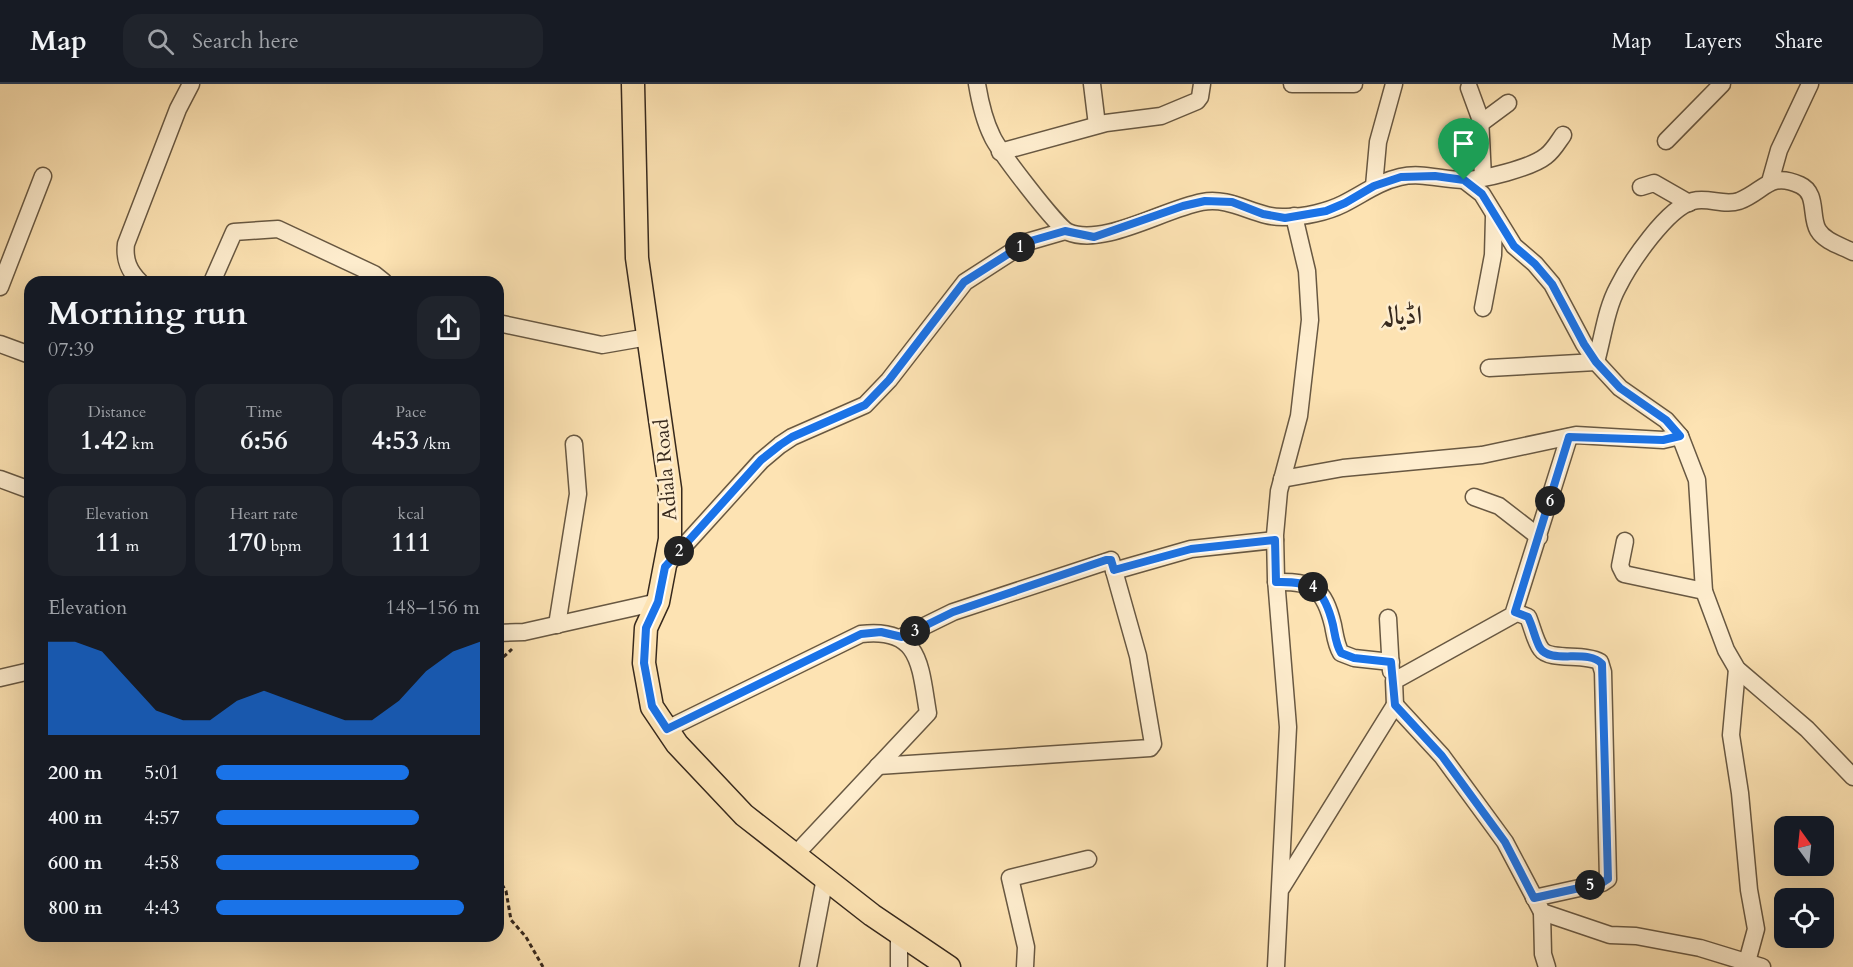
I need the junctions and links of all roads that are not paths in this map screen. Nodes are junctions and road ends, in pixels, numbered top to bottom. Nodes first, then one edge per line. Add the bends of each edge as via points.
1 (191, 84) edge
2 (633, 84) edge
3 (977, 84) edge
4 (1092, 84) edge
5 (1202, 84) edge
6 (1293, 84) edge
7 (1354, 84) edge
8 (1394, 84) edge
9 (1722, 84) edge
10 (1810, 84) edge
11 (1469, 88) dead end
12 (1509, 103) dead end
13 (1481, 123) junction
14 (1098, 125) junction
15 (1563, 135) dead end
16 (1666, 141) dead end
17 (1000, 152) junction
18 (44, 176) dead end
19 (1483, 177) junction
20 (1464, 180) junction
21 (1770, 182) junction
22 (1374, 186) junction
23 (1641, 187) dead end
24 (1689, 203) junction
25 (1494, 212) junction
26 (1294, 216) junction
27 (1065, 231) junction
28 (1853, 252) edge
29 (134, 276) edge
30 (215, 276) edge
31 (376, 276) edge
32 (0, 287) edge
33 (1483, 308) dead end
34 (504, 324) edge
35 (648, 337) junction
36 (0, 344) edge
37 (24, 353) edge
38 (1596, 362) junction
39 (1489, 368) dead end
40 (1680, 436) junction
41 (1569, 437) junction
42 (574, 444) dead end
43 (0, 478) edge
44 (1282, 479) junction
45 (24, 487) edge
46 (1474, 497) dead end
47 (1539, 537) junction
48 (1275, 540) junction
49 (1625, 542) dead end
50 (665, 567) junction
51 (1114, 570) junction
52 (1276, 582) junction
53 (1704, 591) junction
54 (658, 602) junction
55 (1515, 612) junction
56 (1388, 618) dead end
57 (556, 625) junction
58 (504, 633) edge
59 (902, 637) junction
60 (1391, 662) junction
61 (1737, 669) junction
62 (24, 672) edge
63 (0, 678) edge
64 (1394, 681) junction
65 (1395, 705) junction
66 (667, 729) junction
67 (878, 766) junction
68 (1853, 777) edge
69 (795, 855) junction
70 (1088, 860) dead end
71 (825, 878) junction
72 (1282, 888) junction
73 (1538, 905) junction
74 (899, 933) junction
75 (1754, 964) edge
76 (808, 967) edge
77 (899, 967) edge
78 (949, 967) edge
79 (1025, 967) edge
80 (1276, 967) edge
81 (1547, 967) edge

1 - 29 street via 126,244 125,260
2 - 35 main road, Adiala Road via 637,258
3 - 17 street via 986,120
4 - 14 street
5 - 14 street via 1197,101 1172,112
6 - 7 street
8 - 22 street via 1378,142
9 - 16 street
10 - 21 street via 1779,150
11 - 13 street
12 - 13 street
13 - 19 street
14 - 17 street
15 - 19 street via 1546,156 1533,163
17 - 27 street
18 - 32 street
19 - 20 street
20 - 22 street via 1401,177
20 - 25 street via 1482,194
21 - 24 street via 1753,196 1733,202
21 - 28 street via 1788,181 1804,186 1818,230
22 - 26 street via 1326,211
23 - 24 street via 1654,183
24 - 38 street via 1647,242 1618,287
25 - 33 street via 1494,246
25 - 38 street via 1514,246 1552,284
26 - 27 street via 1263,214 1232,202 1205,201 1094,237
26 - 44 street via 1307,271 1310,320 1299,416
27 - 50 street via 1027,242 964,282 889,380 865,405 792,437 761,460
30 - 31 street via 234,232 278,229
34 - 35 street via 602,345
35 - 50 main road, Adiala Road via 670,489 670,539
36 - 37 street
38 - 39 street
38 - 40 street via 1620,388 1666,420
40 - 41 street via 1663,440
40 - 53 street via 1696,480
41 - 44 street via 1482,455 1343,468
41 - 47 street
42 - 57 street via 578,494
43 - 45 street
44 - 48 street
46 - 47 street via 1499,506
47 - 55 street
48 - 51 street via 1191,549
48 - 52 street
49 - 53 street via 1620,566 1624,574
50 - 54 main road, Adiala Road
51 - 59 street via 1111,560 1106,560 953,612
51 - 67 street via 1138,656 1153,744 1150,748
52 - 60 street via 1301,582 1316,589 1329,612 1341,653
52 - 72 street via 1288,727
53 - 61 street
54 - 57 street
54 - 66 main road, Adiala Road via 646,628 644,663 652,706
55 - 64 street
55 - 73 street via 1528,617 1541,650 1547,654 1591,657 1600,662 1603,672 1608,879
56 - 60 street
57 - 58 street
59 - 66 street via 881,632 861,634
59 - 67 street via 914,651 928,713
60 - 64 street
61 - 68 street via 1807,729
61 - 75 street via 1731,735 1756,929
62 - 63 street
64 - 65 street
65 - 72 street
65 - 73 street via 1442,756 1505,842
66 - 69 main road, Adiala Road via 744,815
67 - 69 street
69 - 71 main road, Adiala Road
70 - 79 street via 1010,878 1026,947
71 - 74 main road, Adiala Road
71 - 76 street
72 - 80 street
73 - 75 street via 1611,935 1700,948
73 - 81 street
74 - 77 street
74 - 78 main road, Adiala Road

